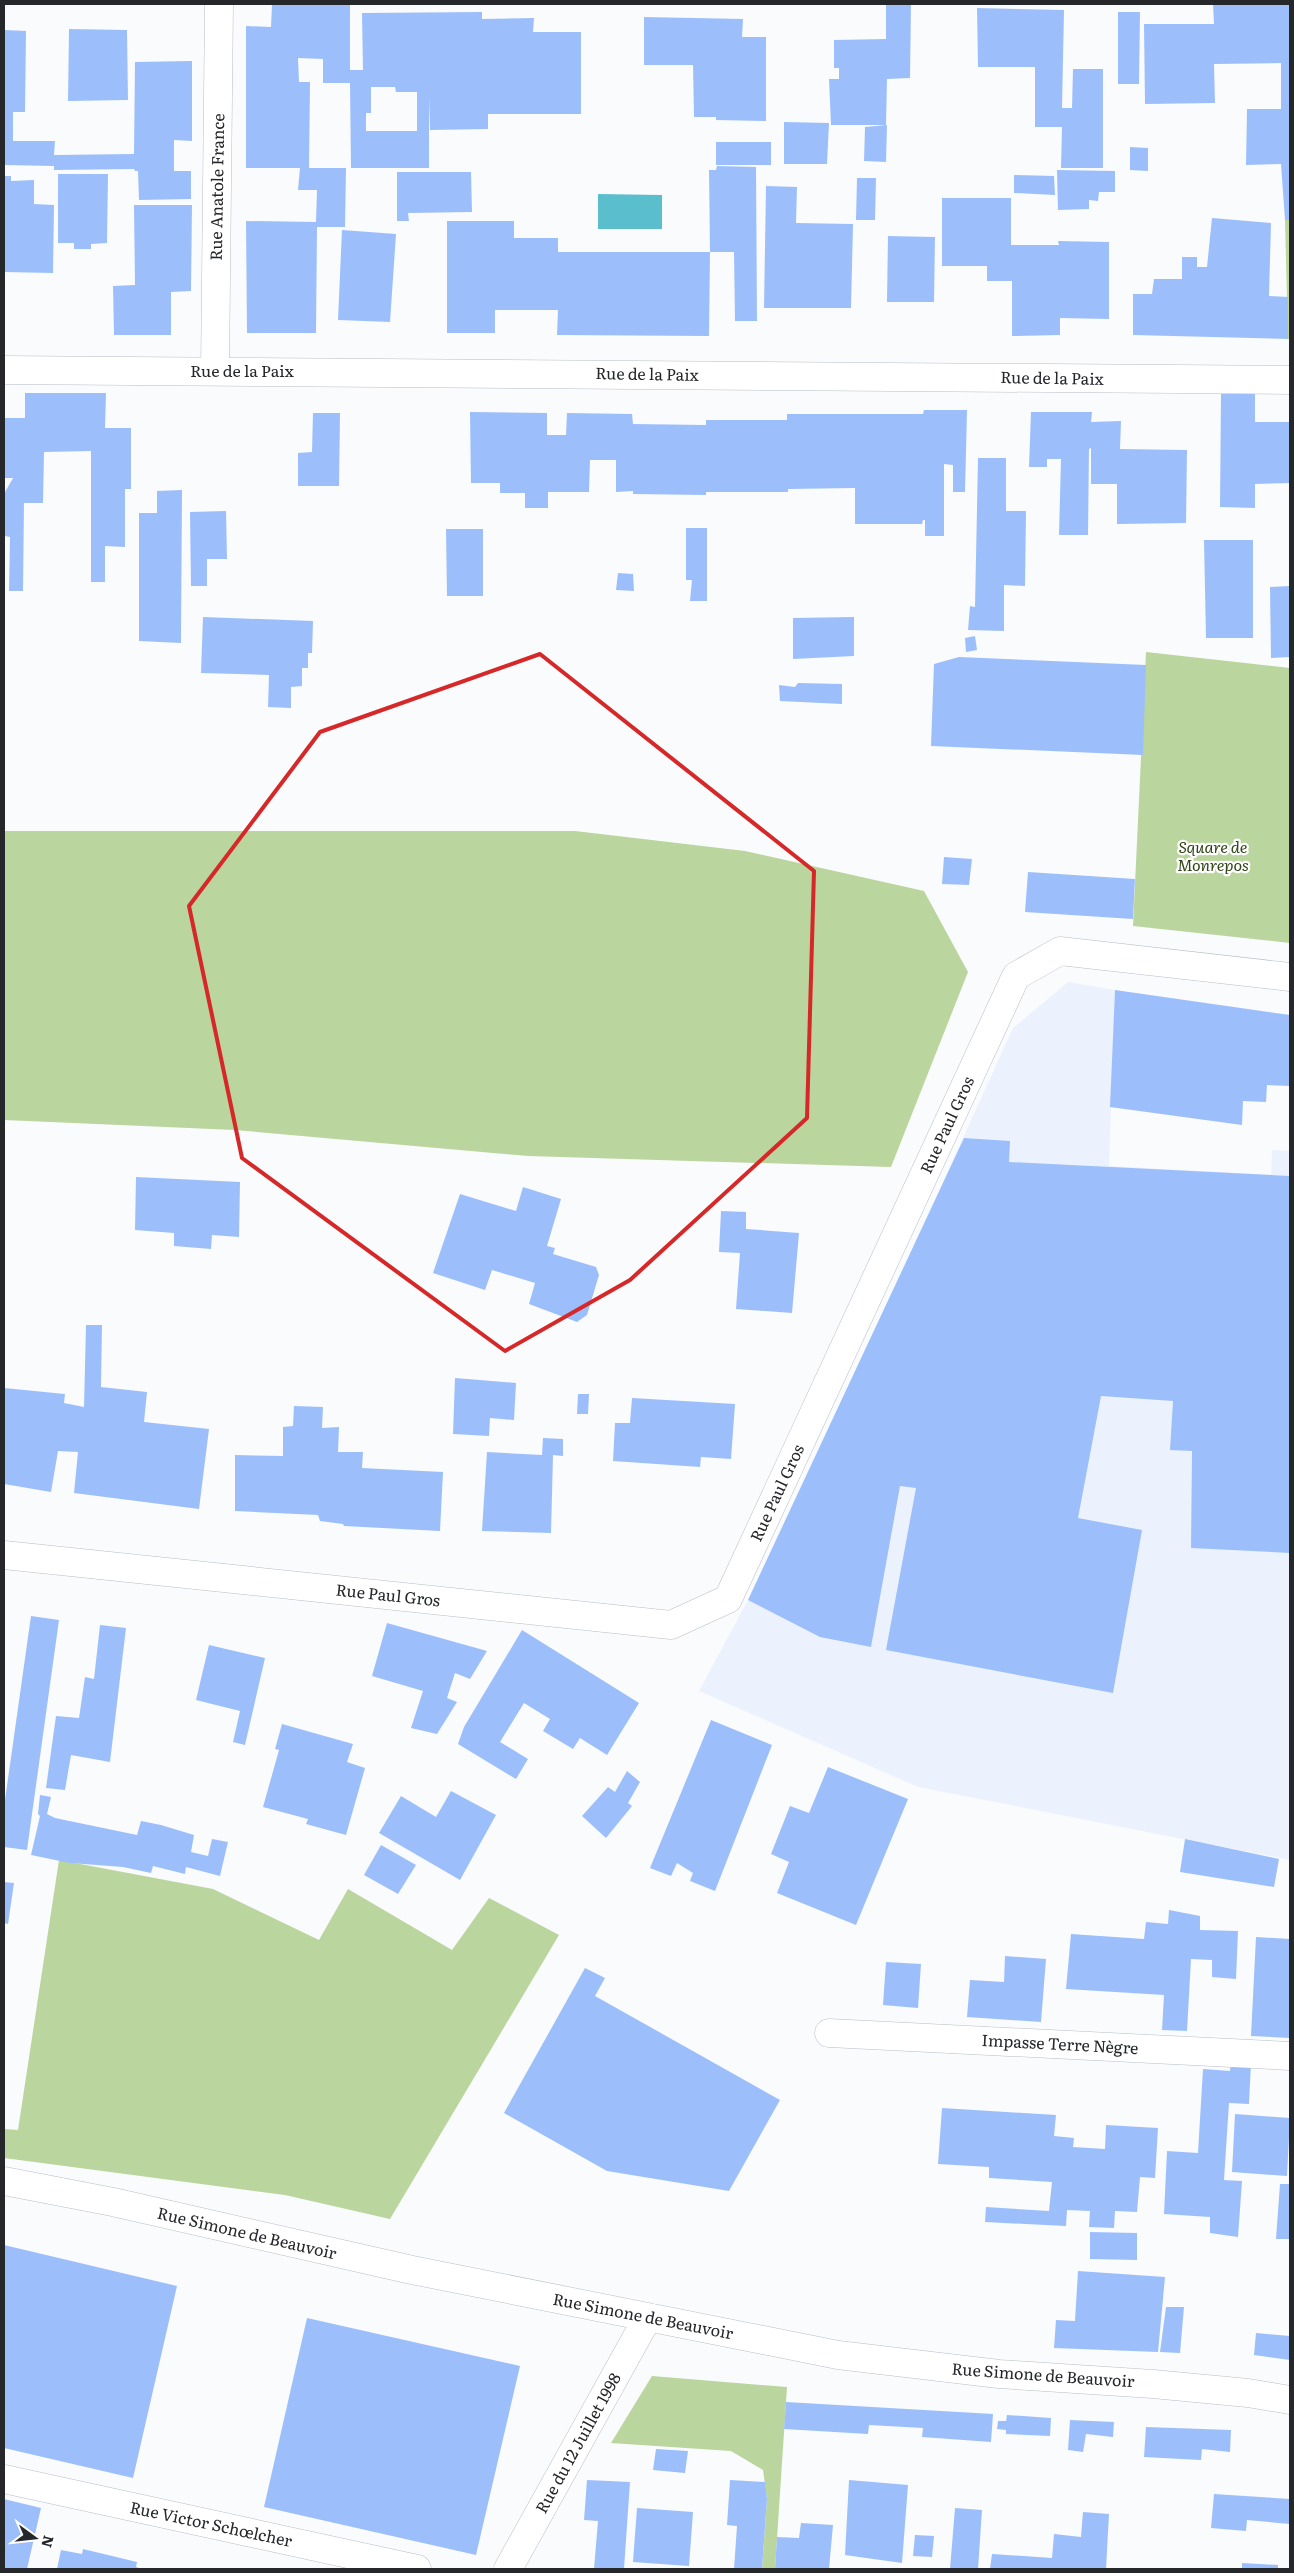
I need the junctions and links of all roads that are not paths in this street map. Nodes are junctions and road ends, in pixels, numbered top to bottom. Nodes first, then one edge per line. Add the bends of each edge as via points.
1 (219, 4) edge
2 (4, 370) edge
3 (215, 370) junction
4 (1290, 380) edge
5 (1290, 977) edge
6 (4, 1555) edge
7 (829, 2033) dead end
8 (1290, 2056) edge
9 (4, 2181) edge
10 (648, 2317) junction
11 (1290, 2400) edge
12 (4, 2479) edge
13 (417, 2569) edge
14 (508, 2569) edge

1 - 3 street, Rue Anatole France
2 - 3 street, Rue de la Paix
3 - 4 street, Rue de la Paix
5 - 6 street, Rue Paul Gros via 1060,951 1016,976 728,1599 672,1625
7 - 8 street, Impasse Terre Nègre
9 - 10 street, Rue Simone de Beauvoir via 113,2202 412,2270
10 - 11 street, Rue Simone de Beauvoir via 838,2355 998,2374 1153,2384
10 - 14 street, Rue du 12 Juillet 1998
12 - 13 street, Rue Victor Schœlcher

